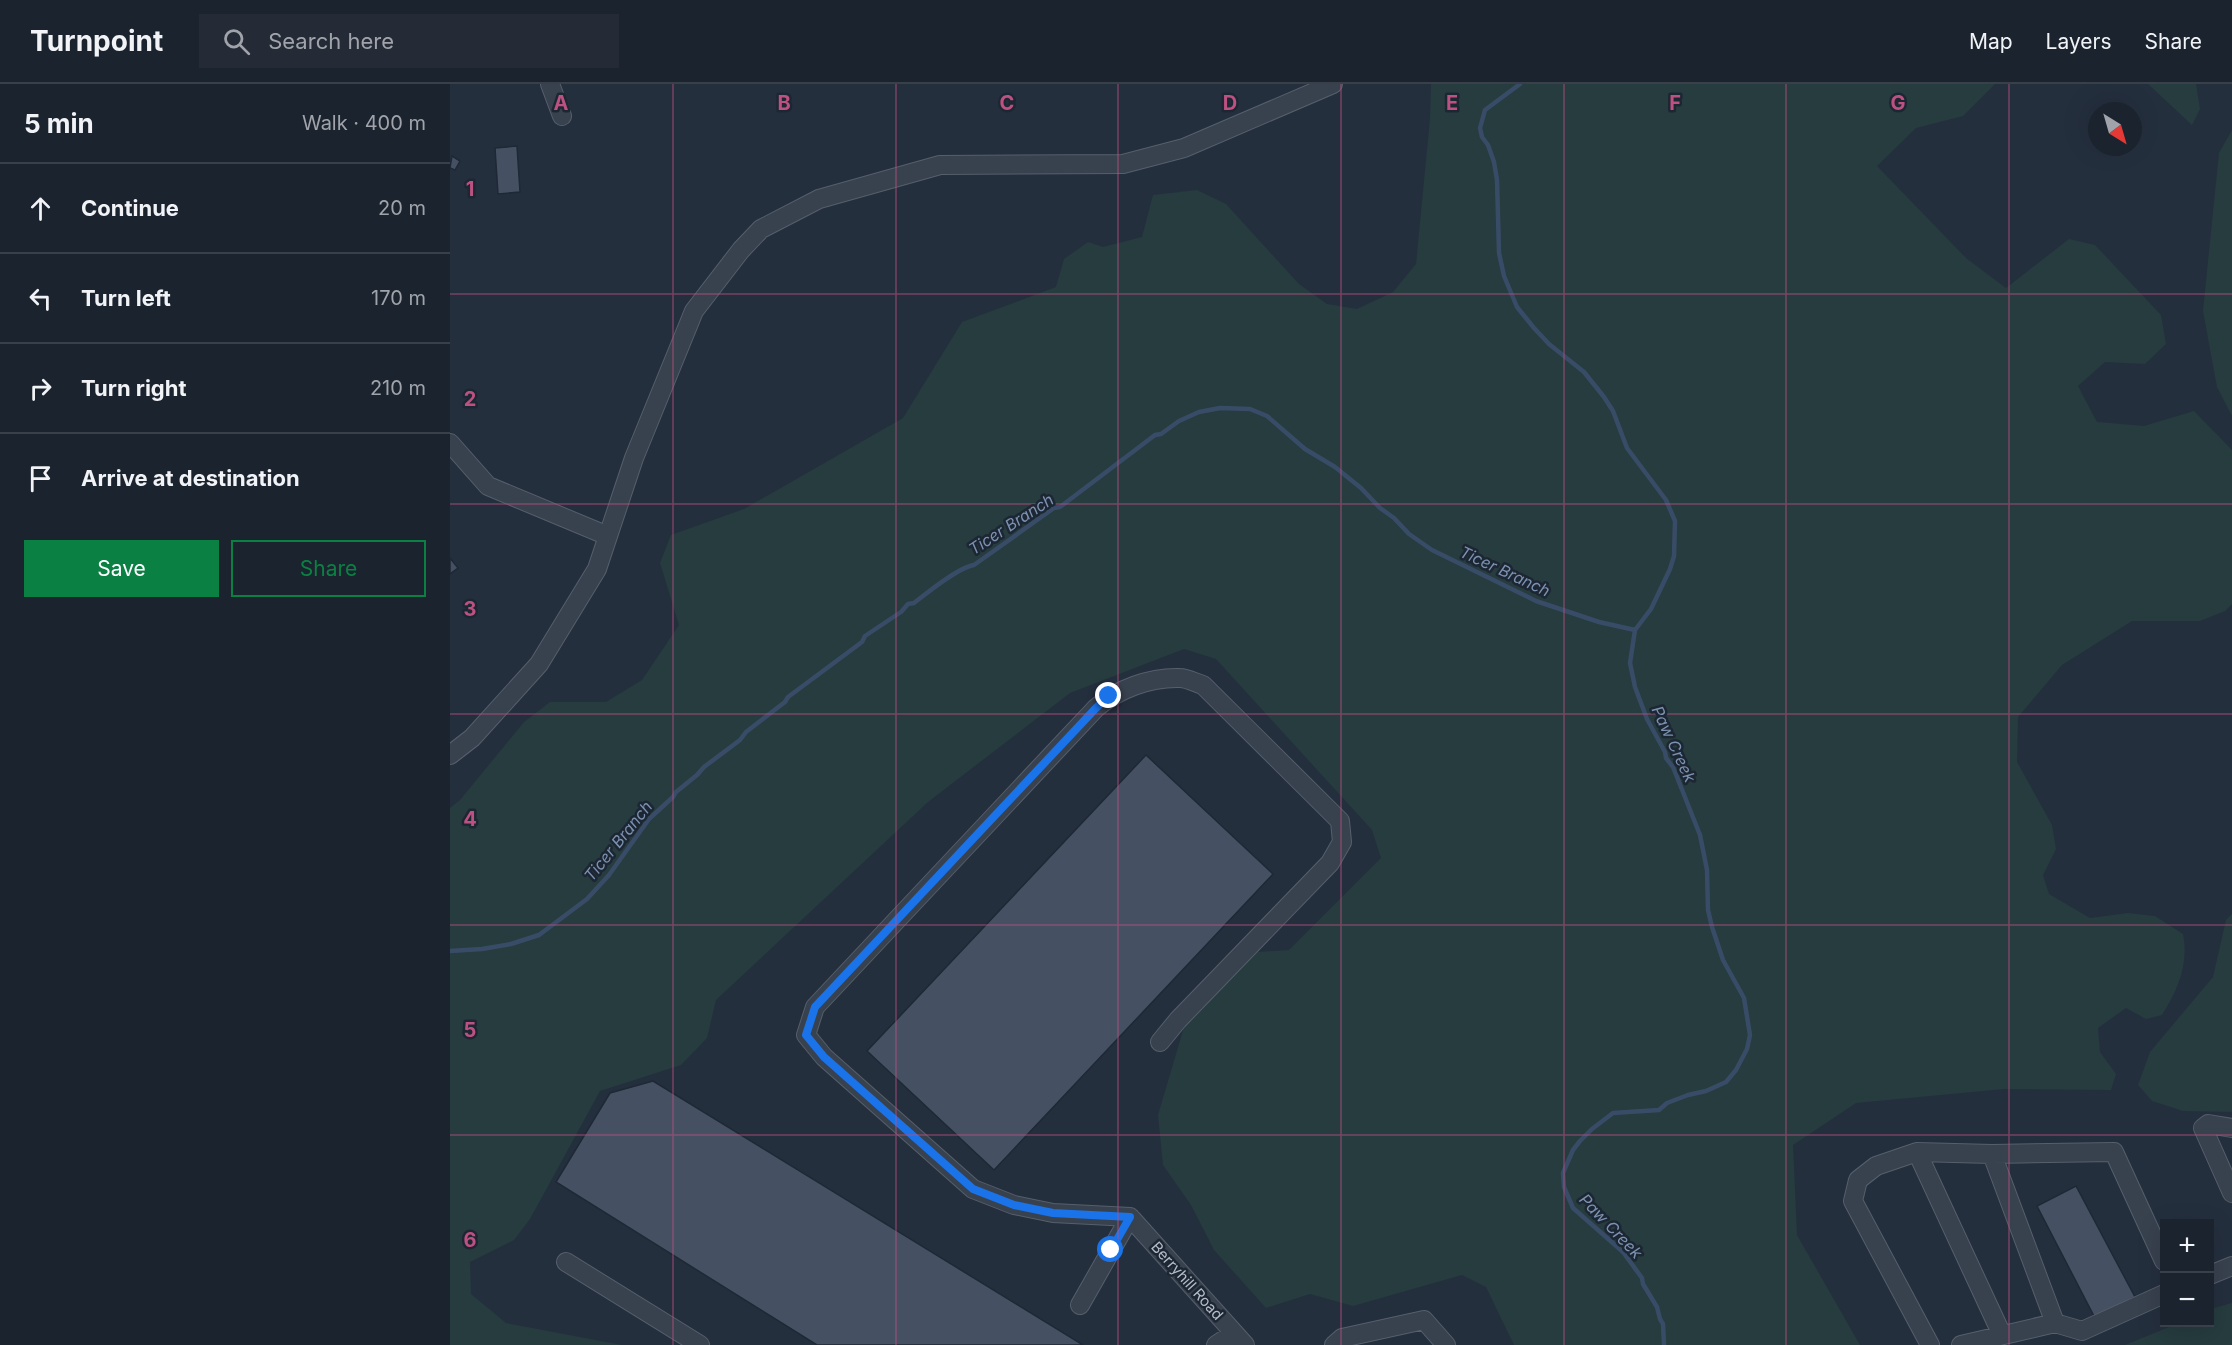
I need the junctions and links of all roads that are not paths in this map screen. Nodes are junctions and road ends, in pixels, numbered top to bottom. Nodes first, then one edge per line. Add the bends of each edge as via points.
1 (550, 84) edge
2 (1333, 84) edge
3 (562, 117) dead end
4 (450, 443) edge
5 (608, 536) junction
6 (450, 755) edge
7 (1160, 1042) dead end
8 (2232, 1128) edge
9 (1917, 1152) junction
10 (1992, 1154) junction
11 (2232, 1193) edge
12 (1130, 1217) junction
13 (2160, 1252) edge
14 (566, 1262) dead end
15 (2232, 1266) edge
16 (2214, 1273) edge
17 (2160, 1296) edge
18 (1080, 1305) dead end
19 (2055, 1323) junction
20 (2002, 1335) junction
21 (1240, 1339) edge
22 (700, 1345) edge
23 (1216, 1345) edge
24 (1334, 1345) edge
25 (1446, 1345) edge
26 (1930, 1345) edge
27 (1961, 1345) edge

1 - 3 street
2 - 5 street via 1184,148 1123,164 940,165 819,199 761,229 694,311 634,458
4 - 5 street via 488,486
5 - 6 street via 597,569 539,664 472,738
7 - 12 street via 1330,863 1342,842 1340,821 1203,685 1181,678 1147,681 1109,696 1096,708 815,1007 806,1035 824,1057 973,1189 1014,1205 1053,1213
8 - 11 street via 2208,1124 2203,1128
9 - 10 street
9 - 20 street
9 - 26 street via 1876,1166 1858,1180 1852,1201
10 - 13 street via 2114,1152
10 - 19 street
12 - 18 street
12 - 21 street, Berryhill Road
14 - 22 street
15 - 16 street
17 - 19 street via 2082,1332
19 - 20 street
20 - 27 street
21 - 23 street
24 - 25 street via 1342,1338 1424,1320

